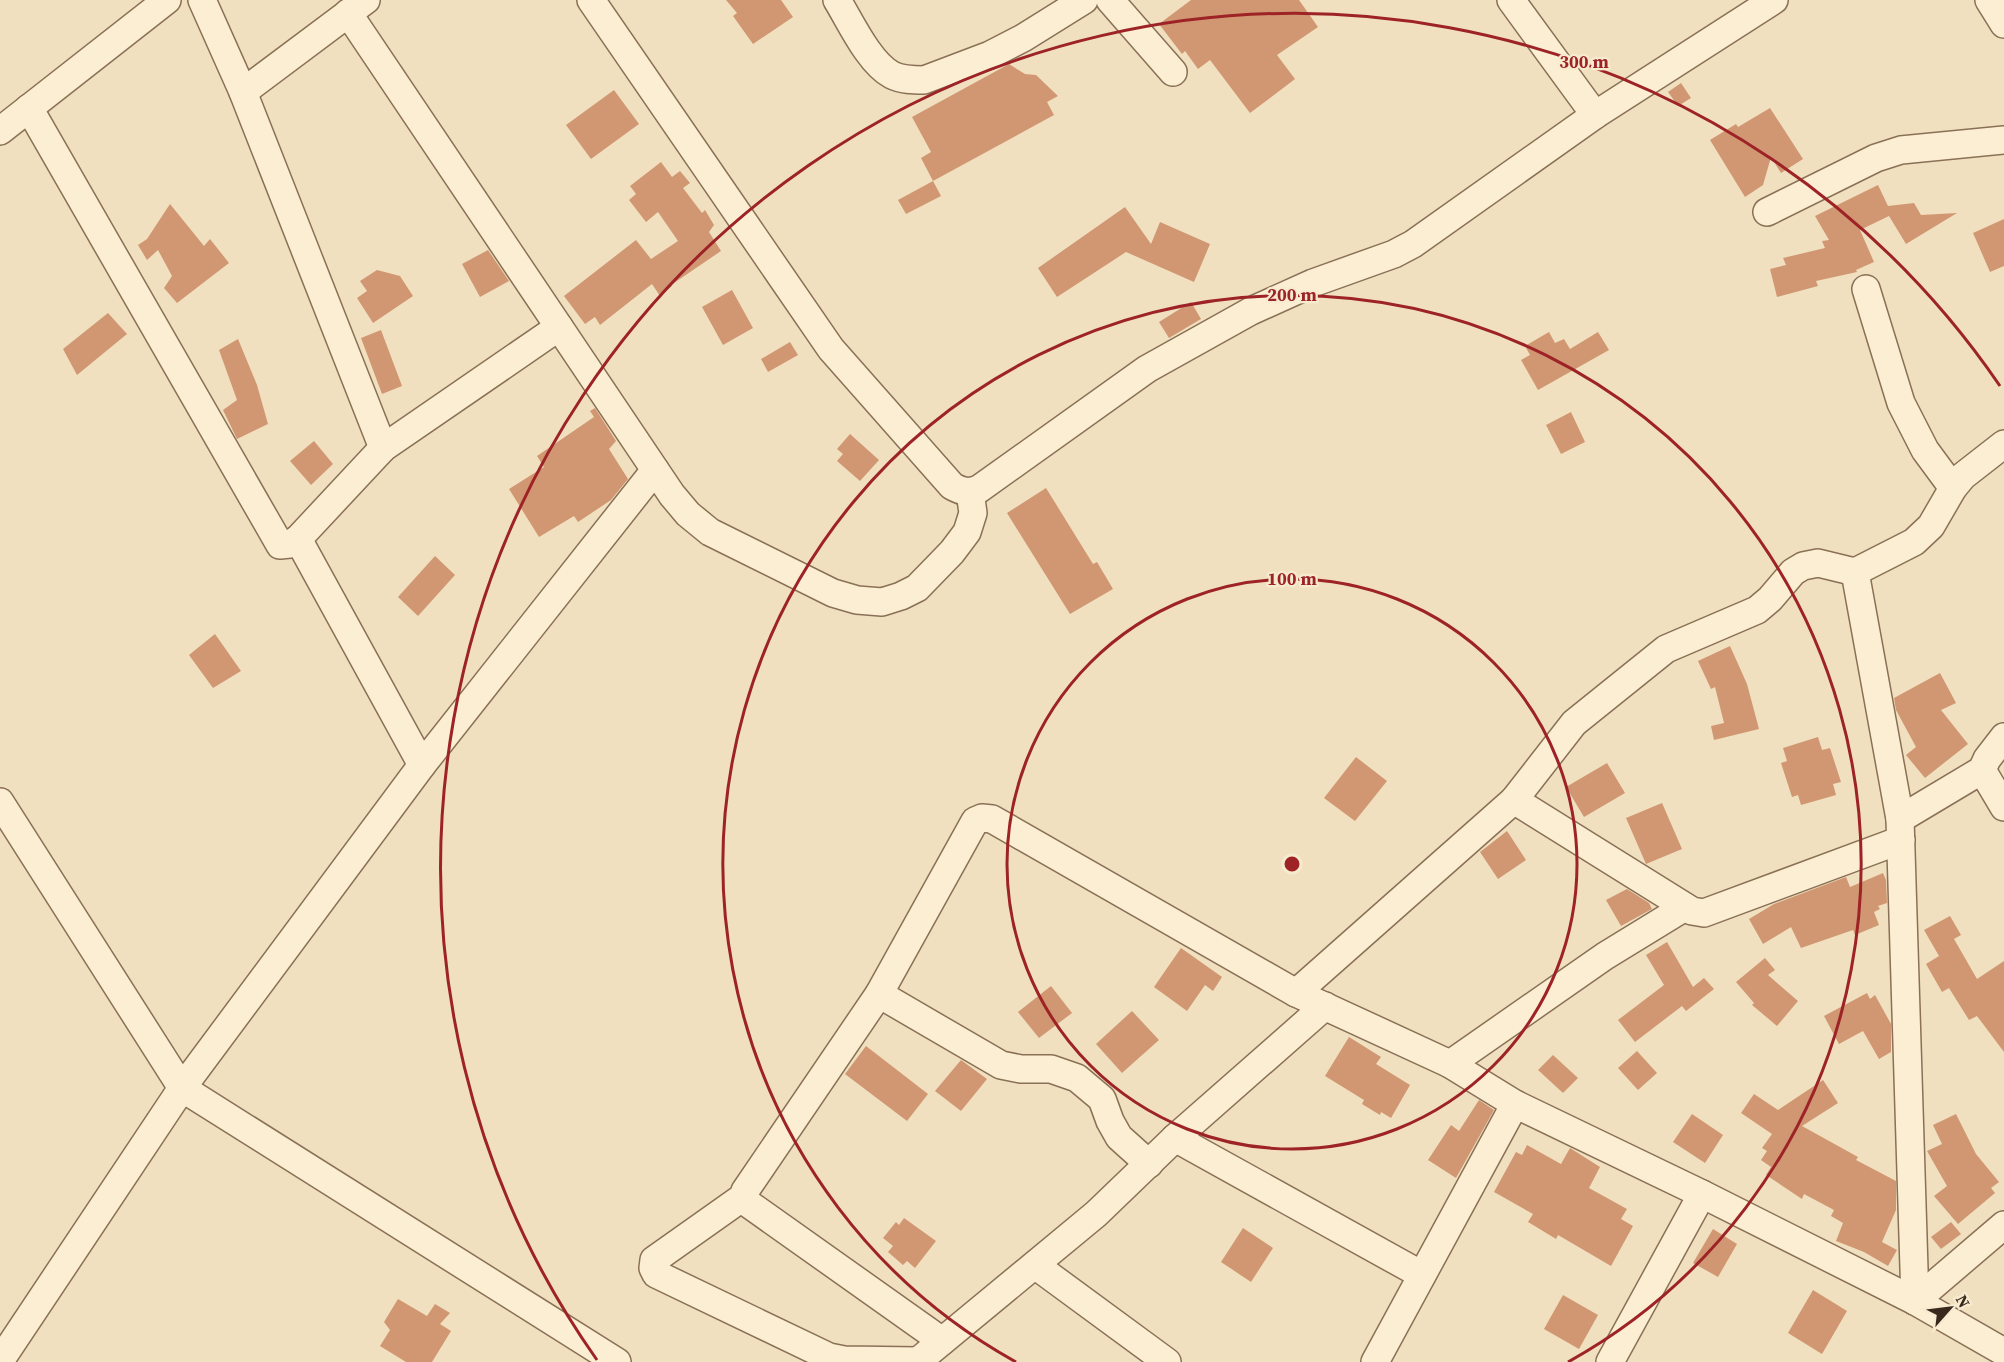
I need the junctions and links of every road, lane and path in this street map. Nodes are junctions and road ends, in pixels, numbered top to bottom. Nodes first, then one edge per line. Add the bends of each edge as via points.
1 (167, 0) edge
2 (202, 0) edge
3 (591, 0) edge
4 (837, 0) edge
5 (1084, 0) edge
6 (1110, 0) edge
7 (1510, 0) edge
8 (1774, 0) edge
9 (1989, 0) edge
10 (357, 6) edge
11 (2004, 24) edge
12 (1173, 72) dead end
13 (243, 92) junction
14 (29, 108) junction
15 (1595, 115) junction
16 (0, 131) edge
17 (2004, 140) edge
18 (1767, 212) dead end
19 (1866, 289) dead end
20 (559, 327) junction
21 (2004, 444) edge
22 (382, 448) junction
23 (656, 470) junction
24 (1953, 488) junction
25 (970, 492) junction
26 (298, 539) junction
27 (1855, 572) junction
28 (2004, 737) edge
29 (422, 765) junction
30 (1982, 770) junction
31 (1514, 800) junction
32 (0, 802) edge
33 (2004, 807) edge
34 (1900, 830) junction
35 (1685, 907) junction
36 (1296, 993) junction
37 (879, 994) junction
38 (1325, 1006) junction
39 (1450, 1064) junction
40 (183, 1088) junction
41 (1515, 1104) junction
42 (1175, 1138) junction
43 (1149, 1164) junction
44 (1702, 1194) junction
45 (743, 1197) junction
46 (2004, 1225) edge
47 (1035, 1265) junction
48 (1422, 1275) junction
49 (1915, 1301) junction
50 (942, 1341) junction
51 (2004, 1352) edge
52 (0, 1361) edge
53 (1164, 1361) edge
54 (617, 1362) edge
55 (918, 1362) edge
56 (1375, 1362) edge
57 (1610, 1362) edge

1 - 14 street
2 - 13 street
3 - 25 street via 831,349 952,486
4 - 5 street via 879,64 894,76 912,80 924,80 990,55
6 - 12 street
7 - 15 street
8 - 15 street
9 - 11 street
10 - 13 street
10 - 20 street
13 - 22 street
14 - 16 street
14 - 26 street via 280,545
15 - 25 street via 1413,244 1251,311 1147,369
17 - 18 street via 1901,150 1876,158
19 - 24 street via 1901,403 1925,450
20 - 22 street
20 - 23 street
21 - 24 street
22 - 26 street
23 - 25 street via 688,514 710,532 833,593 882,602 917,588 952,552 967,532 973,513
23 - 29 street
24 - 27 street via 1930,526 1914,542
26 - 29 street
27 - 31 street via 1818,562 1803,566 1757,610 1666,649 1574,723
27 - 34 street
28 - 30 street
29 - 40 street
30 - 33 street
30 - 34 street
31 - 35 street
31 - 36 street
32 - 40 street
34 - 35 street via 1704,913
34 - 49 street
35 - 39 street via 1605,956
36 - 37 street via 992,819 982,818 975,821
36 - 38 street
37 - 43 street via 1001,1065 1051,1069 1077,1078 1102,1099 1119,1137
37 - 45 street
38 - 39 street
38 - 42 street
39 - 41 street
40 - 52 street
40 - 54 street
41 - 44 street
41 - 48 street
42 - 43 street
42 - 48 street
43 - 47 street
44 - 49 street
44 - 57 street
45 - 50 street
45 - 55 street via 654,1260 656,1274 829,1357
46 - 49 street
47 - 50 street
47 - 53 street
48 - 56 street
49 - 51 street
50 - 55 street

